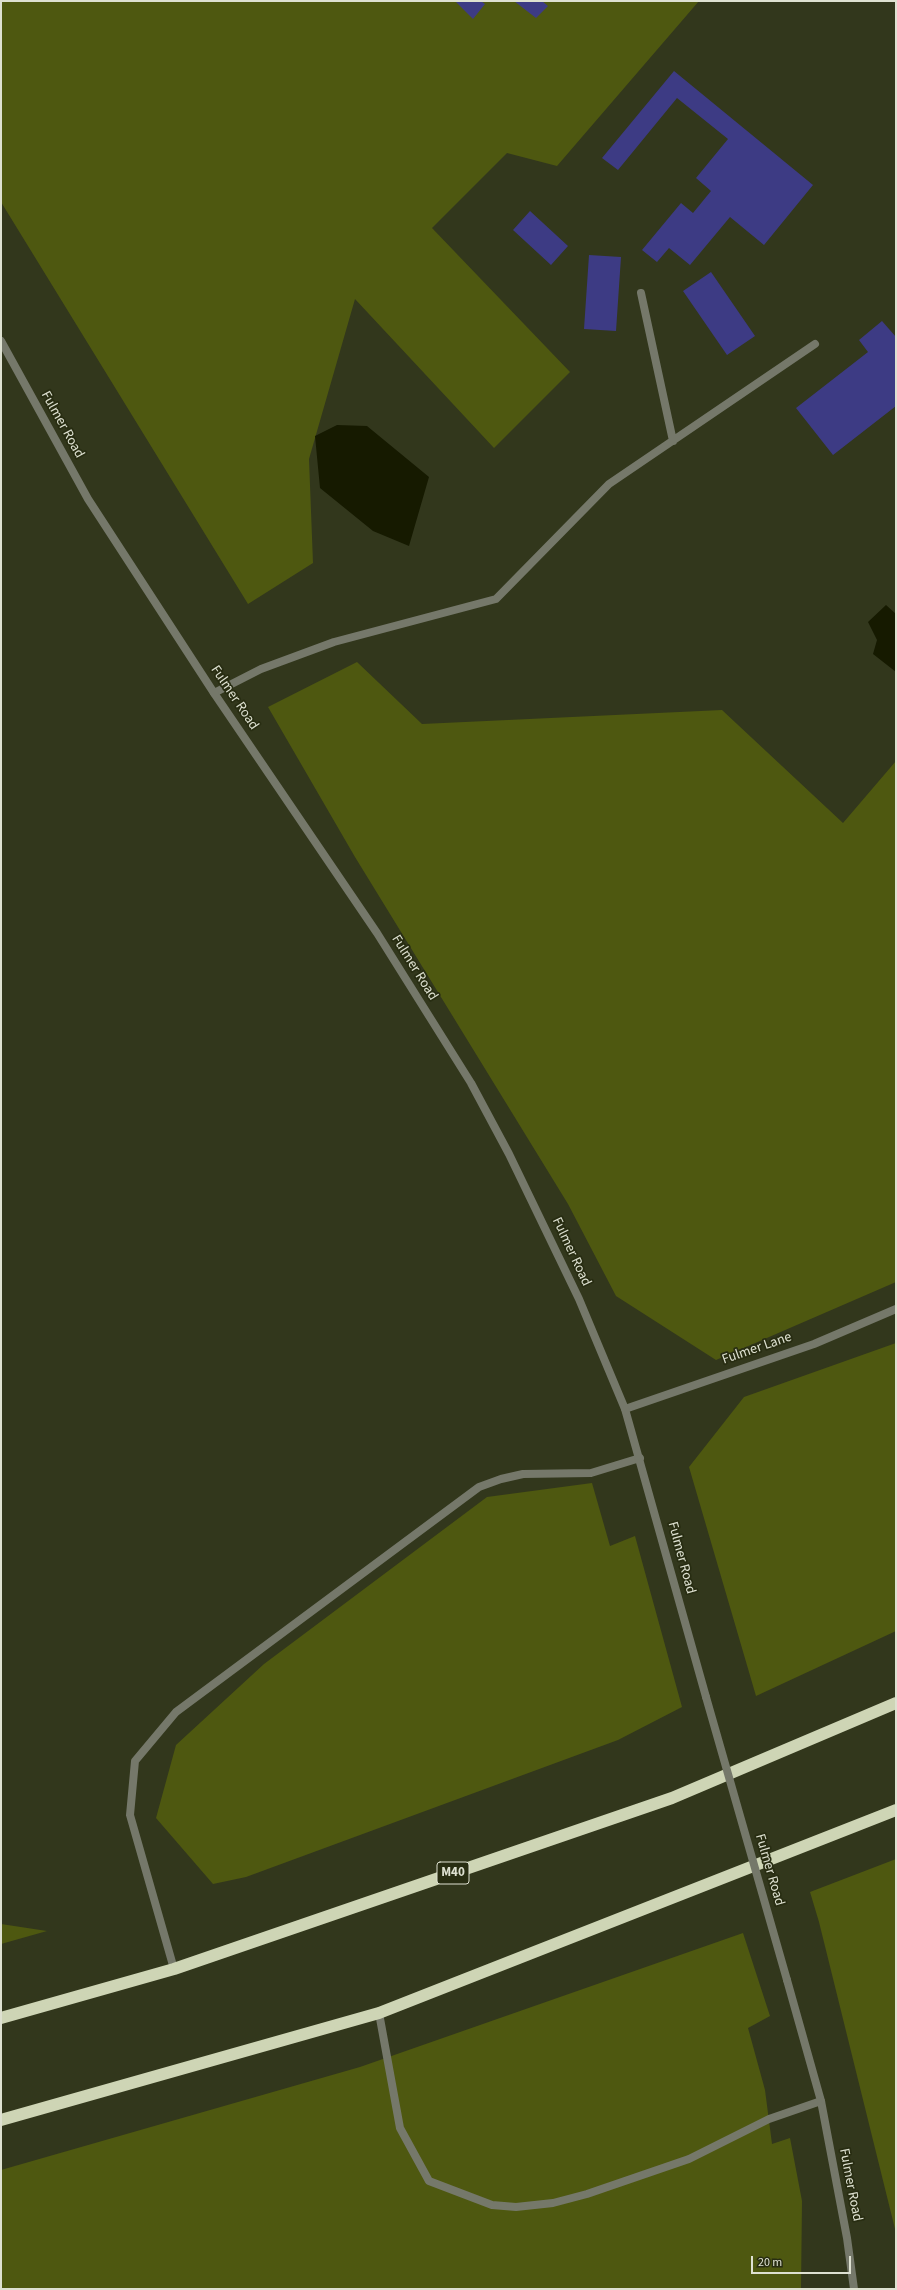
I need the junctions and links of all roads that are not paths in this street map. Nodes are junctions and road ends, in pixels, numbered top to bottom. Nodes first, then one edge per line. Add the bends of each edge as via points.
1 (640, 293) dead end
2 (1, 341) edge
3 (815, 344) dead end
4 (673, 441) junction
5 (214, 693) junction
6 (896, 1309) edge
7 (625, 1409) junction
8 (640, 1458) junction
9 (896, 1702) edge
10 (896, 1810) edge
11 (174, 1969) junction
12 (379, 2013) junction
13 (1, 2018) edge
14 (821, 2101) junction
15 (1, 2120) edge
16 (854, 2289) edge

1 - 4 street
2 - 5 street, Fulmer Road via 88,499
3 - 4 street
4 - 5 street via 609,484 496,599 334,642 261,669
5 - 7 street, Fulmer Road via 377,933 471,1083 559,1256
6 - 7 street, Fulmer Lane via 814,1344
7 - 8 street, Fulmer Road
8 - 11 street via 591,1473 523,1474 479,1487 176,1712 135,1761 130,1815
8 - 14 street, Fulmer Road, bridge
9 - 11 highway, M40 via 672,1798
10 - 12 highway
11 - 13 highway, M40
12 - 14 street via 400,2128 428,2181 492,2205 516,2207 546,2204 587,2194 689,2159 769,2119
12 - 15 highway
14 - 16 street, Fulmer Road

